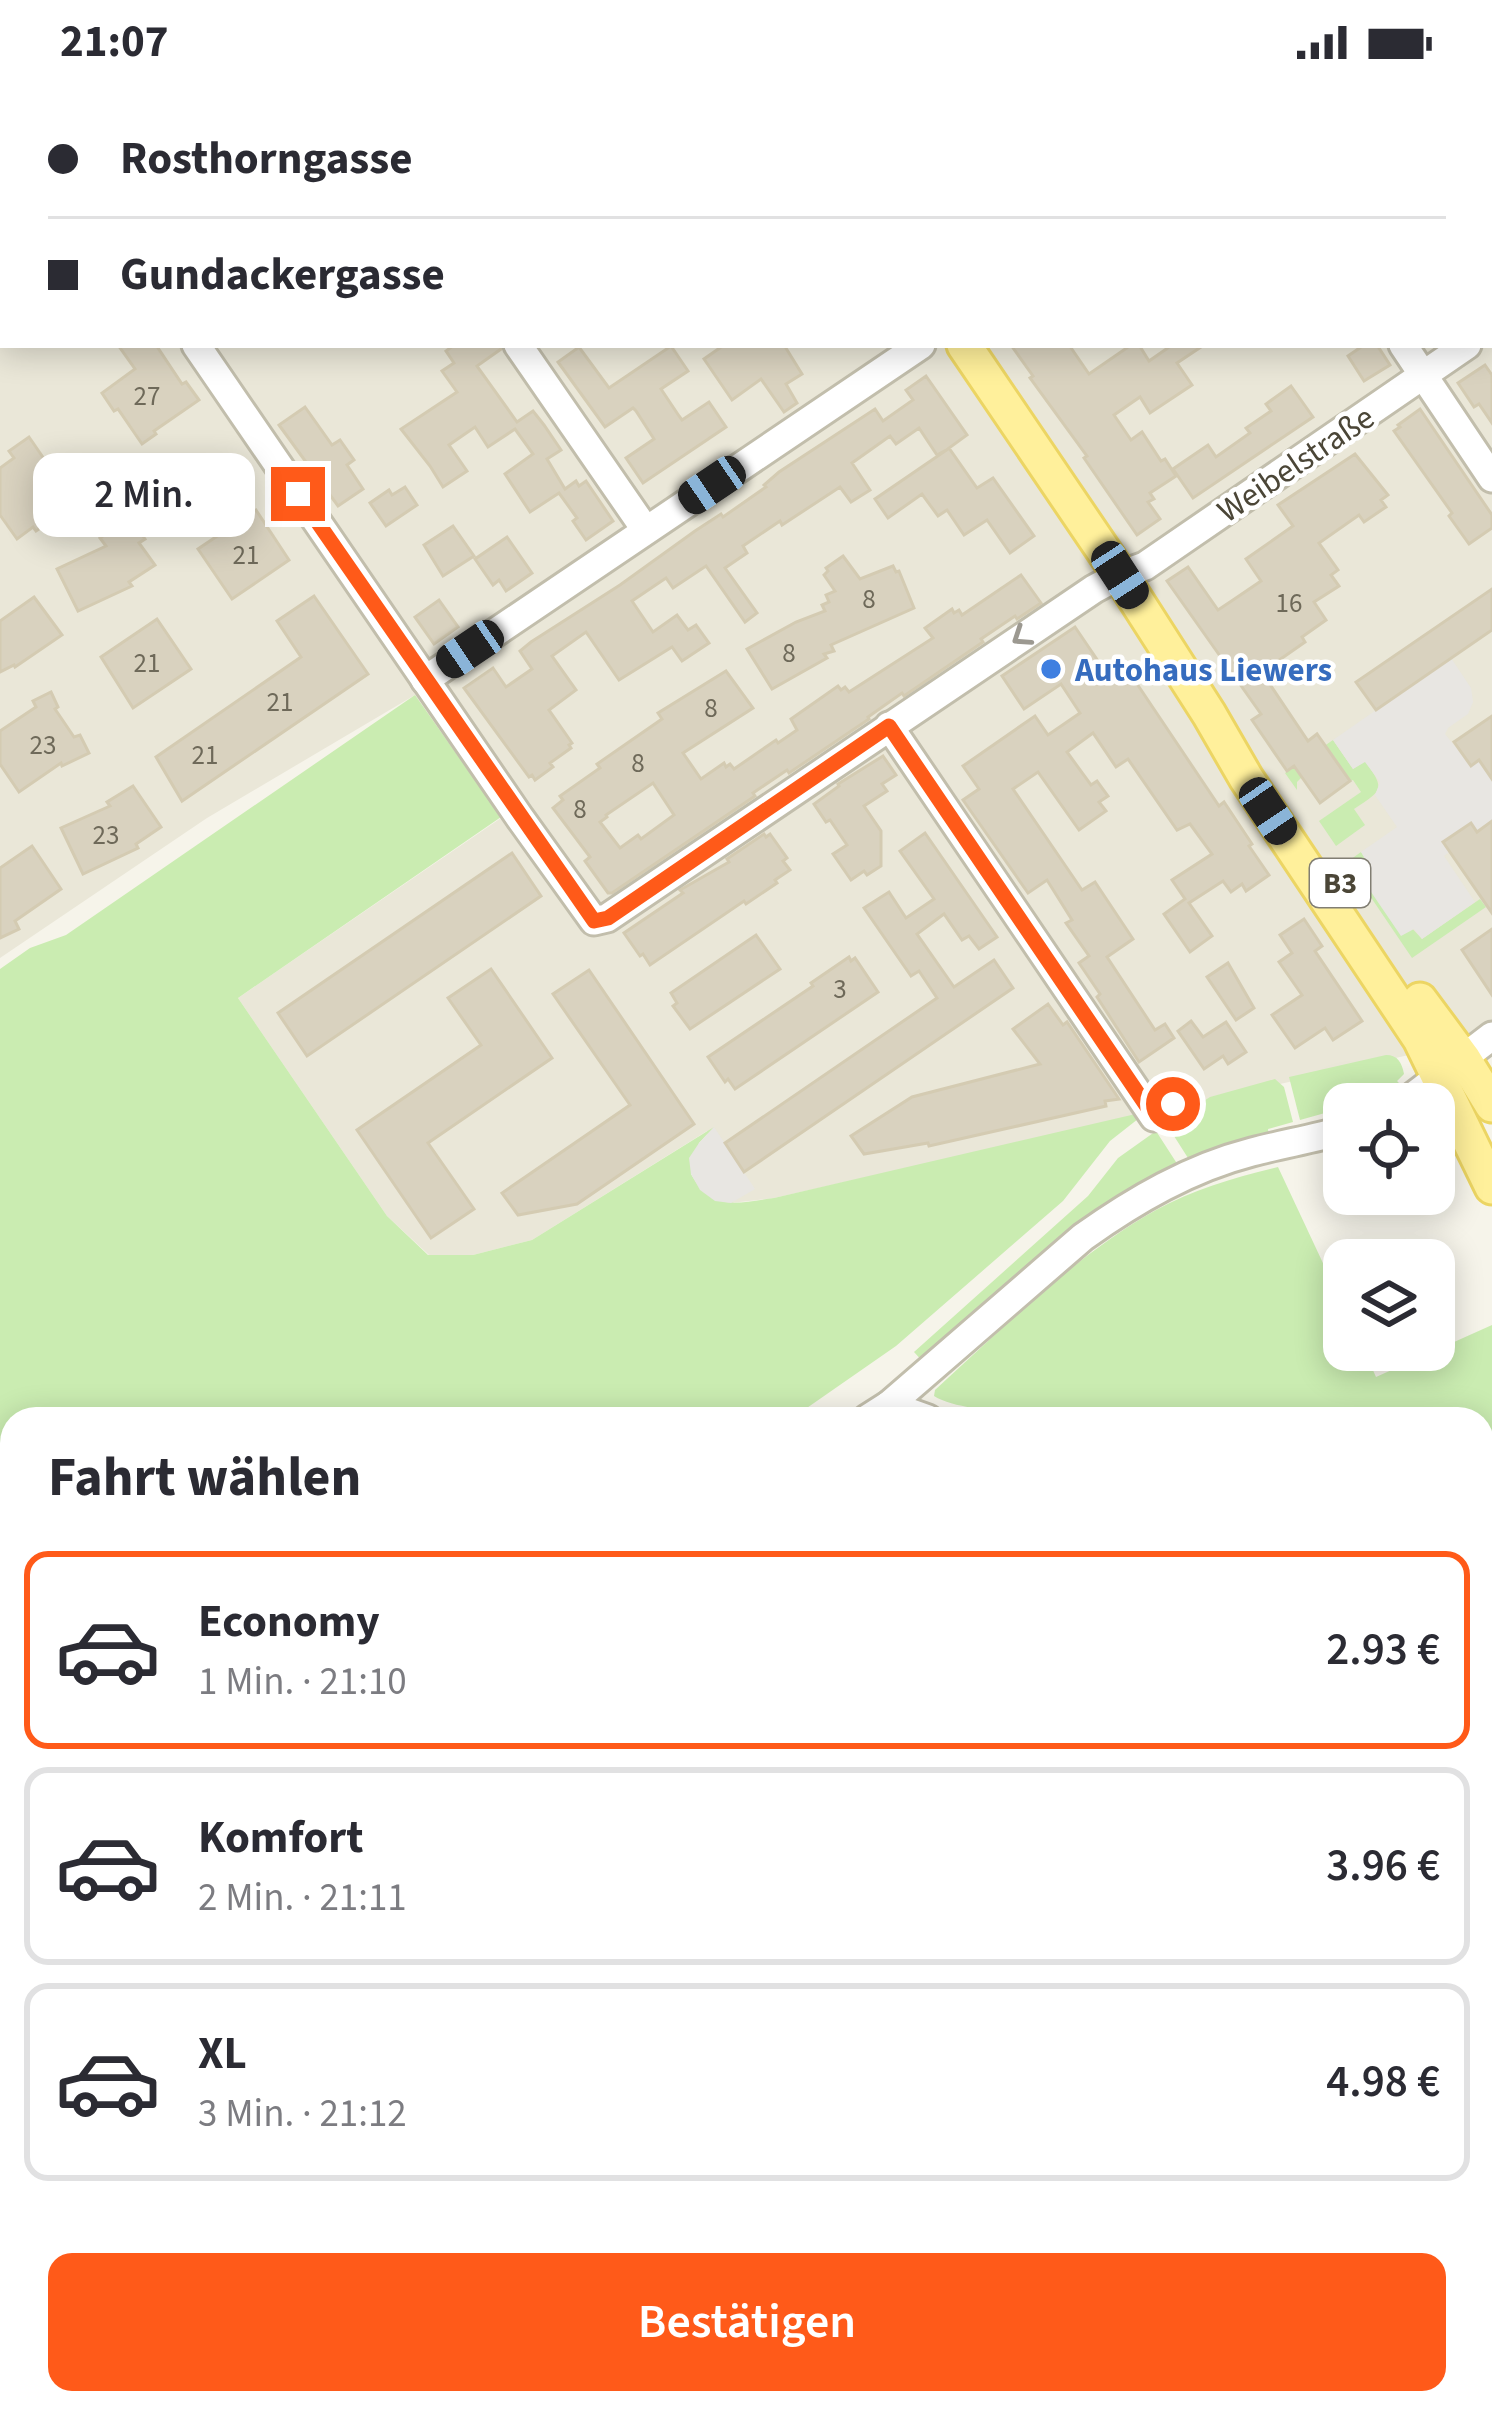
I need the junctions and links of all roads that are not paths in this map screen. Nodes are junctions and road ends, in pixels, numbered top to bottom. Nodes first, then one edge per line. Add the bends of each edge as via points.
1 (198, 348) edge
2 (520, 348) edge
3 (916, 348) edge
4 (966, 348) edge
5 (1405, 348) edge
6 (1463, 348) edge
7 (1423, 375) junction
8 (1492, 478) edge
9 (645, 529) junction
10 (1120, 575) junction
11 (425, 680) junction
12 (889, 726) junction
13 (1492, 1036) edge
14 (1451, 1068) junction
15 (1431, 1083) edge
16 (1180, 1100) dead end
17 (1492, 1105) edge
18 (1323, 1135) edge
19 (1492, 1187) edge
20 (884, 1407) edge

1 - 11 street
2 - 9 street
3 - 9 street
4 - 10 main road, B3
5 - 7 street
6 - 7 street, Weibelstraße
7 - 8 street
7 - 10 street, Weibelstraße via 1145,566
9 - 11 street
10 -> 12 street, Weibelstraße
10 - 14 main road, B3 via 1209,714 1328,863 1446,1038
11 - 12 street, Weibelstraße via 594,921
12 - 16 street via 1154,1117
13 - 14 street
14 - 15 street
14 - 17 main road, B3
14 - 19 main road, B3
18 - 20 street via 1191,1172 1127,1207

